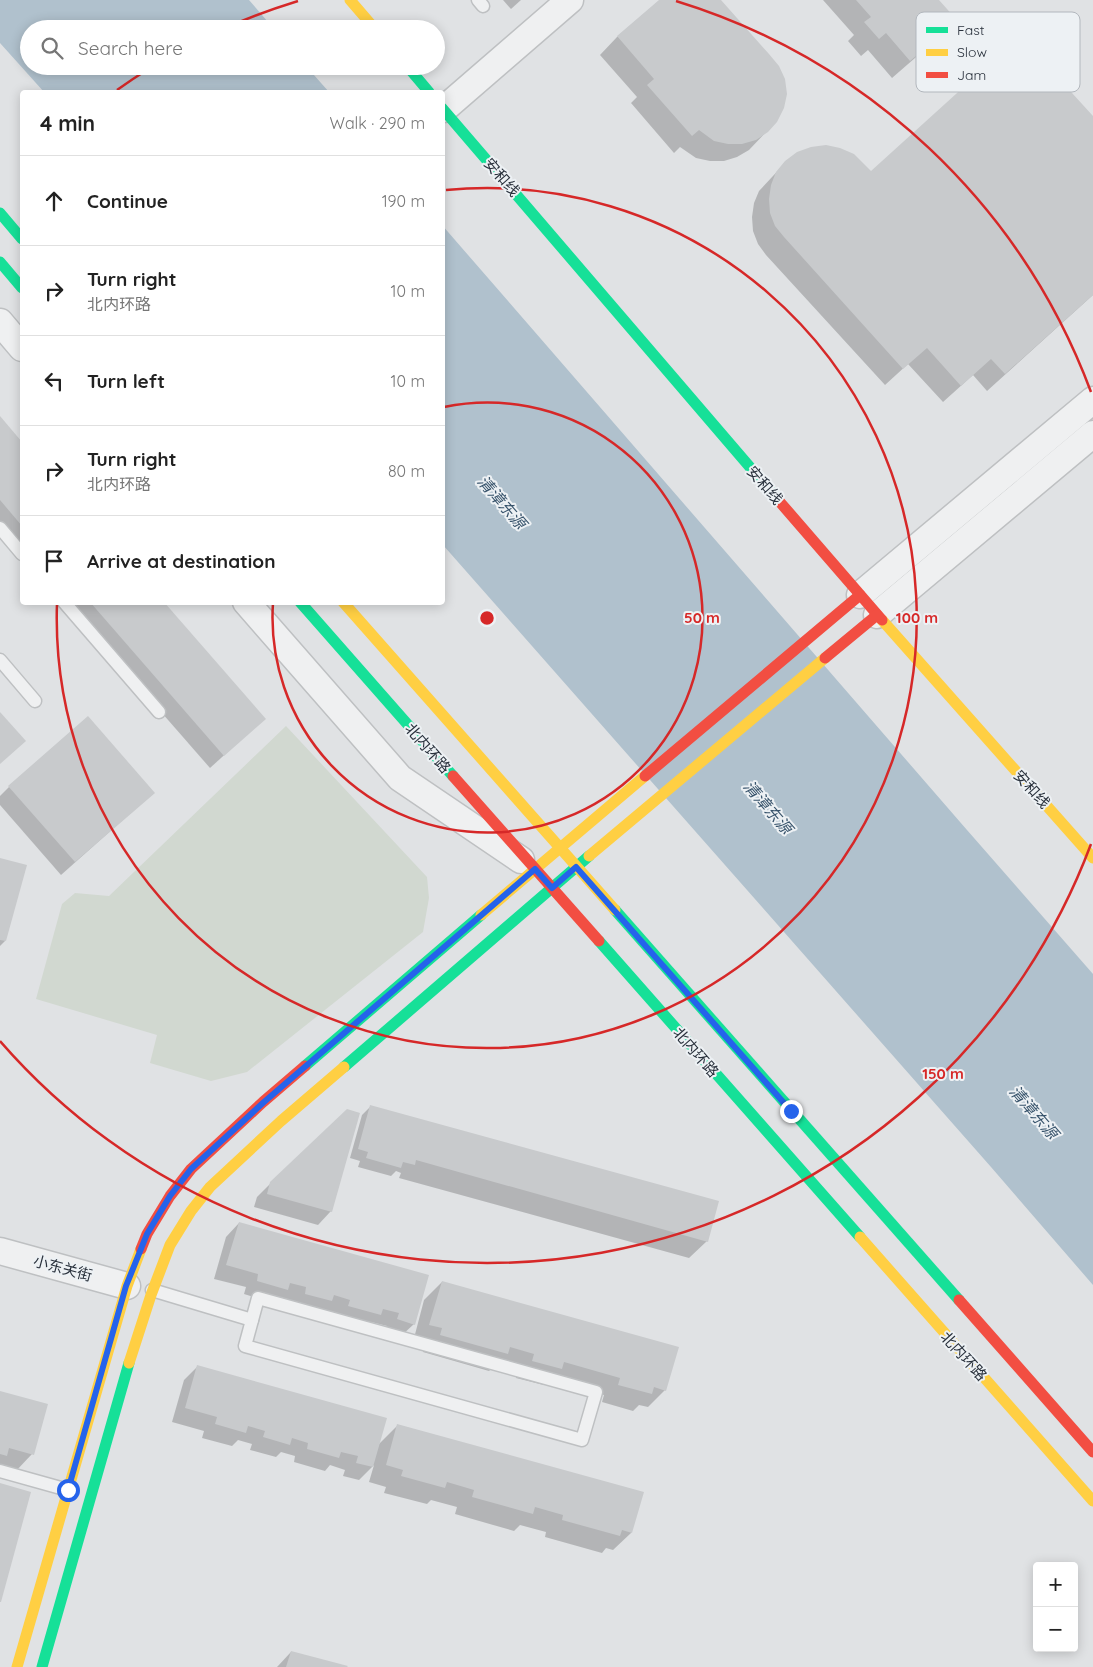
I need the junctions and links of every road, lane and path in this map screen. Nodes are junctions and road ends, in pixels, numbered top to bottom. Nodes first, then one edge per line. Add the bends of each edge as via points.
1 (350, 0) edge
2 (570, 0) edge
3 (367, 20) edge
4 (415, 75) edge
5 (428, 90) edge
6 (445, 98) edge
7 (445, 110) edge
8 (0, 213) edge
9 (20, 237) edge
10 (0, 262) edge
11 (20, 286) edge
12 (0, 322) edge
13 (20, 346) edge
14 (1093, 400) edge
15 (1093, 434) edge
16 (0, 528) edge
17 (20, 552) edge
18 (860, 595) junction
19 (67, 605) edge
20 (249, 605) edge
21 (303, 605) edge
22 (346, 605) edge
23 (877, 615) junction
24 (0, 660) edge
25 (35, 701) dead end
26 (159, 712) dead end
27 (559, 848) junction
28 (1093, 858) edge
29 (576, 867) junction
30 (535, 869) junction
31 (552, 888) junction
32 (0, 1251) edge
33 (126, 1286) junction
34 (152, 1290) junction
35 (252, 1320) junction
36 (1093, 1452) edge
37 (0, 1471) edge
38 (68, 1490) junction
39 (1093, 1501) edge
40 (17, 1667) edge
41 (42, 1667) edge

1 - 3 main road
2 - 6 street
4 - 5 main road, 安和线
7 - 18 main road, 安和线
8 - 9 main road
10 - 11 main road
12 - 13 street
14 - 18 street
15 - 23 street
16 - 17 lane
18 - 23 main road, 安和线
18 - 27 main road
19 - 26 lane
20 - 30 street via 400,778
21 - 30 main road, 北内环路
22 - 27 main road
23 - 28 main road, 安和线
23 - 29 main road
24 - 25 lane
27 - 29 main road
27 - 30 main road
29 - 31 main road
29 - 36 main road
30 - 31 main road, 北内环路
30 - 33 main road via 264,1102 191,1169 147,1234
31 - 34 main road via 281,1121 210,1187 170,1245
31 - 39 main road, 北内环路
32 - 33 street, 小东关街
33 - 38 main road
34 - 35 lane
34 - 41 main road
35 - 35 lane via 245,1346 582,1440 596,1392 258,1298
37 - 38 lane
38 - 40 main road

